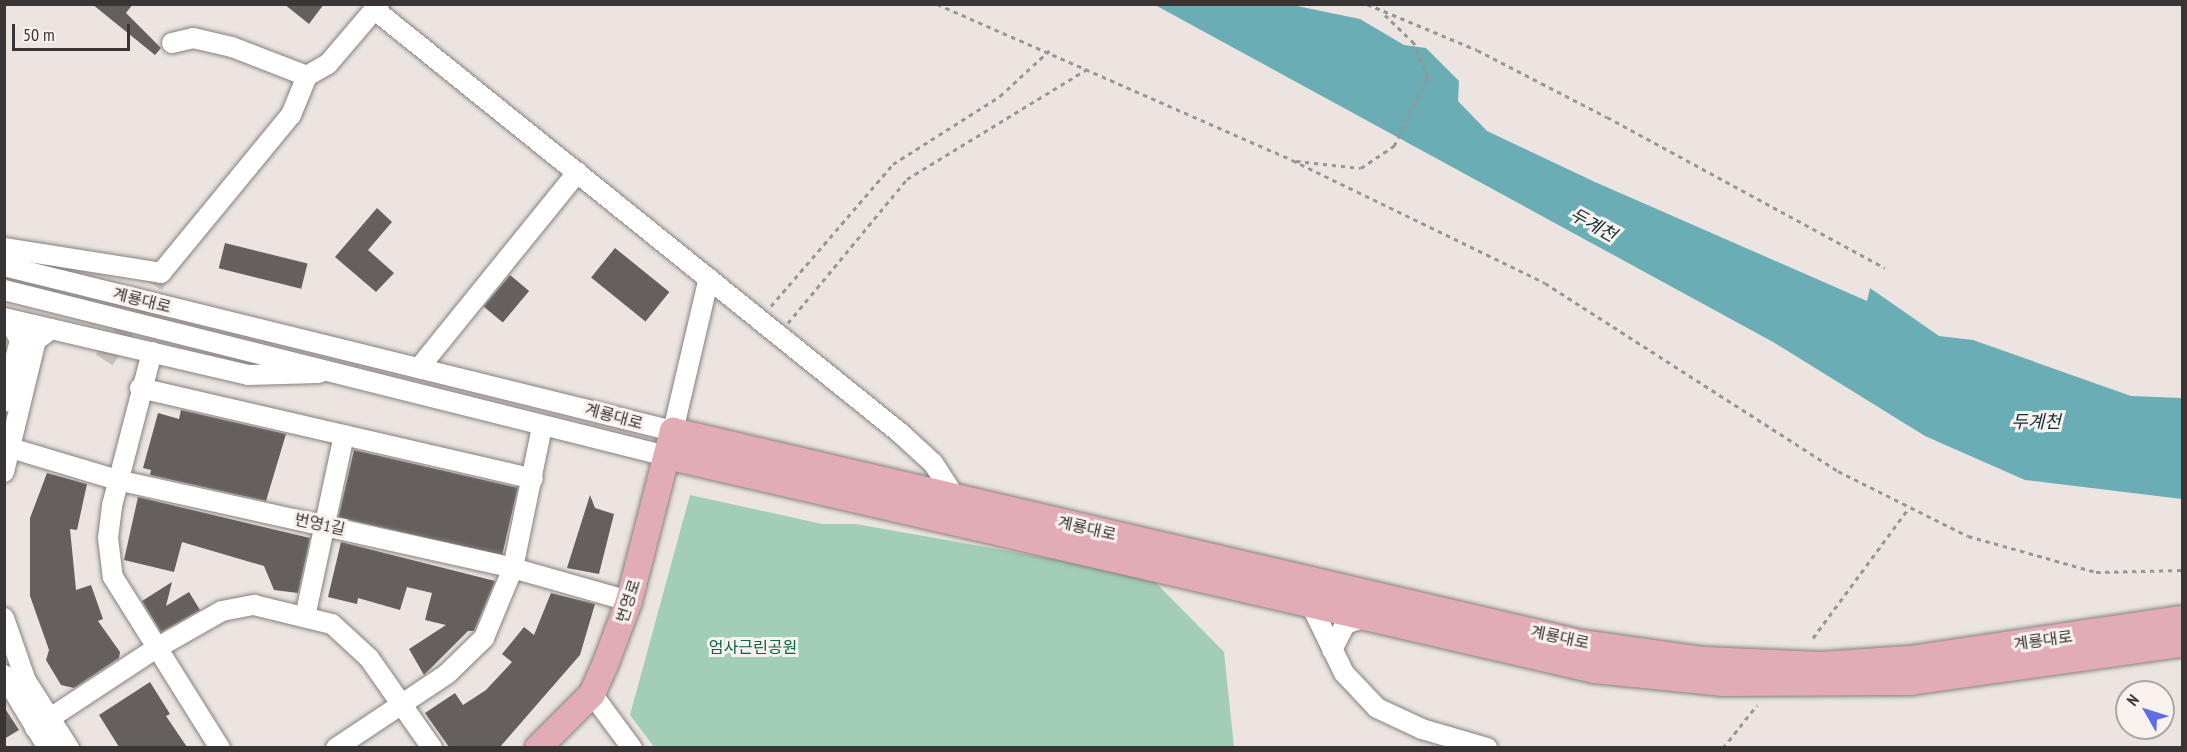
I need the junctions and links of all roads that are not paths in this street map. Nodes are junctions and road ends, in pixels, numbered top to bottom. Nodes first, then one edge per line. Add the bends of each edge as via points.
1 (377, 7) edge
2 (172, 43) dead end
3 (307, 76) junction
4 (578, 172) junction
5 (4, 248) edge
6 (4, 266) edge
7 (709, 278) junction
8 (4, 290) edge
9 (6, 319) edge
10 (52, 329) junction
11 (152, 352) junction
12 (419, 368) junction
13 (348, 373) junction
14 (140, 388) junction
15 (4, 402) edge
16 (542, 428) junction
17 (673, 431) junction
18 (344, 435) junction
19 (7, 448) edge
20 (667, 456) junction
21 (4, 472) edge
22 (533, 479) junction
23 (117, 480) junction
24 (955, 497) junction
25 (325, 525) junction
26 (513, 568) junction
27 (629, 601) junction
28 (1310, 601) junction
29 (1368, 616) junction
30 (305, 617) junction
31 (4, 618) edge
32 (2182, 619) edge
33 (2182, 644) edge
34 (154, 649) junction
35 (1332, 650) junction
36 (4, 675) edge
37 (592, 694) junction
38 (404, 704) junction
39 (43, 723) junction
40 (48, 747) edge
41 (69, 747) edge
42 (220, 747) edge
43 (336, 747) edge
44 (432, 747) edge
45 (538, 747) edge
46 (632, 747) edge
47 (1487, 747) edge

1 - 3 street via 328,64
1 - 4 street
2 - 3 street via 193,38 232,47
3 - 5 street via 291,116 161,273
4 - 7 street
4 - 12 street
6 - 12 street, 계룡대로
7 - 17 street
7 - 24 street via 933,463
8 - 13 street, 계룡대로
9 - 10 street
9 - 15 street via 20,340
10 - 11 street
10 - 19 street via 36,340
11 - 13 street via 248,375
11 - 14 street
12 - 17 street, 계룡대로
13 - 16 street, 계룡대로
14 - 18 street
14 - 23 street
16 - 20 street, 계룡대로
16 - 22 street
17 - 20 main road, 번영로
17 - 24 main road, 계룡대로
18 - 22 street
18 - 25 street
19 - 21 street
19 - 23 street, 번영1길
20 - 27 main road, 번영로
20 - 28 main road, 계룡대로
22 - 26 street
23 - 25 street, 번영1길
23 - 34 street via 108,538 113,577
24 - 32 main road, 계룡대로 via 1581,643 1704,660 1821,665 1910,659
25 - 26 street, 번영1길
25 - 30 street
26 - 27 street, 번영1길
26 - 38 street via 484,638
27 - 37 main road, 번영로
28 - 29 main road, 계룡대로
28 - 35 street
29 - 33 main road, 계룡대로 via 1594,670 1721,683 1910,682
29 - 35 street via 1344,624
30 - 34 street via 254,605 222,611
30 - 38 street via 332,624 369,658
31 - 39 street
34 - 39 street
34 - 42 street
35 - 47 street via 1344,673 1377,708 1422,729
36 - 39 street
37 - 45 main road, 번영로
37 - 46 street
38 - 43 street
38 - 44 street
39 - 40 street
39 - 41 street

